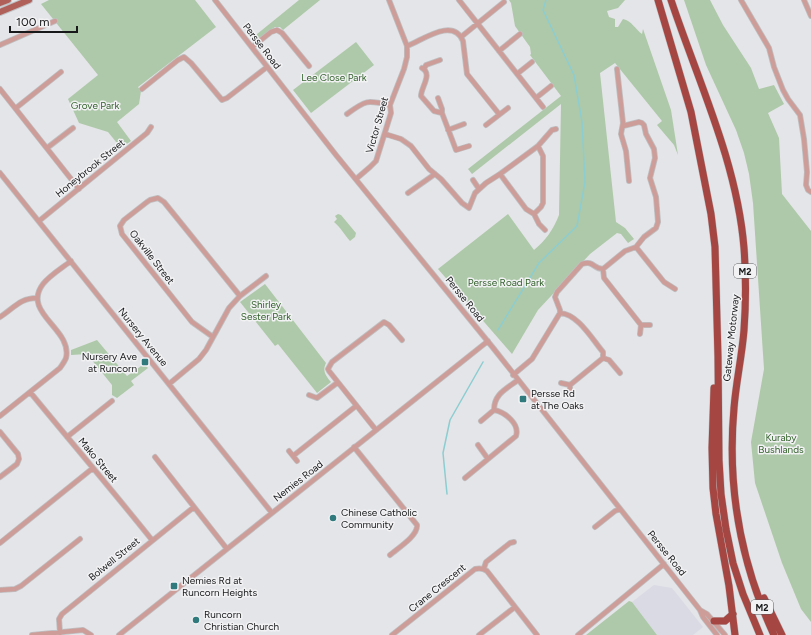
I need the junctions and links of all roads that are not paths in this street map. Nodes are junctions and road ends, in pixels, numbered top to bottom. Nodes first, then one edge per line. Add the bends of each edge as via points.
1 (8, 0) edge
2 (29, 0) edge
3 (215, 0) edge
4 (389, 0) edge
5 (459, 0) edge
6 (658, 0) edge
7 (671, 0) edge
8 (741, 0) edge
9 (804, 0) edge
10 (504, 2) dead end
11 (0, 3) edge
12 (0, 12) edge
13 (811, 16) edge
14 (55, 21) dead end
15 (478, 24) junction
16 (520, 34) dead end
17 (461, 37) junction
18 (0, 45) edge
19 (408, 46) junction
20 (252, 48) junction
21 (499, 51) junction
22 (440, 60) dead end
23 (532, 62) dead end
24 (309, 66) dead end
25 (267, 67) junction
26 (617, 69) dead end
27 (61, 72) dead end
28 (517, 74) junction
29 (551, 86) dead end
30 (142, 89) dead end
31 (0, 90) edge
32 (438, 98) dead end
33 (536, 98) junction
34 (390, 105) junction
35 (543, 107) dead end
36 (16, 108) junction
37 (508, 108) dead end
38 (442, 113) junction
39 (347, 114) dead end
40 (499, 114) junction
41 (464, 124) dead end
42 (486, 125) dead end
43 (623, 126) junction
44 (151, 127) dead end
45 (73, 128) dead end
46 (556, 128) dead end
47 (448, 130) junction
48 (385, 134) junction
49 (469, 146) dead end
50 (538, 146) junction
51 (47, 148) junction
52 (0, 173) edge
53 (435, 174) junction
54 (500, 174) junction
55 (356, 179) junction
56 (474, 180) dead end
57 (629, 181) dead end
58 (79, 189) junction
59 (479, 189) junction
60 (811, 192) edge
61 (408, 193) dead end
62 (534, 214) junction
63 (39, 221) junction
64 (545, 230) dead end
65 (636, 247) junction
66 (72, 261) junction
67 (603, 269) junction
68 (266, 276) dead end
69 (675, 289) dead end
70 (240, 296) junction
71 (37, 298) junction
72 (560, 313) junction
73 (0, 317) edge
74 (641, 325) junction
75 (650, 325) dead end
76 (640, 334) dead end
77 (213, 337) junction
78 (402, 340) dead end
79 (488, 341) junction
80 (717, 344) junction
81 (603, 358) junction
82 (620, 373) dead end
83 (514, 375) junction
84 (518, 380) junction
85 (337, 383) junction
86 (561, 383) dead end
87 (169, 384) junction
88 (570, 385) junction
89 (30, 392) junction
90 (570, 394) dead end
91 (309, 396) dead end
92 (112, 401) dead end
93 (356, 406) junction
94 (494, 410) junction
95 (0, 416) edge
96 (480, 421) dead end
97 (376, 430) junction
98 (0, 432) edge
99 (67, 437) junction
100 (478, 445) dead end
101 (354, 447) junction
102 (289, 451) dead end
103 (293, 456) junction
104 (156, 457) dead end
105 (488, 459) junction
106 (297, 461) dead end
107 (92, 468) junction
108 (0, 477) edge
109 (465, 478) dead end
110 (194, 507) junction
111 (620, 509) junction
112 (272, 513) junction
113 (595, 527) dead end
114 (80, 539) dead end
115 (152, 540) junction
116 (514, 542) dead end
117 (0, 543) edge
118 (227, 548) junction
119 (390, 554) dead end
120 (664, 564) junction
121 (484, 568) junction
122 (752, 579) junction
123 (0, 590) edge
124 (515, 607) junction
125 (700, 610) junction
126 (733, 614) junction
127 (714, 621) junction
128 (60, 633) junction
129 (32, 635) edge
130 (91, 635) edge
131 (119, 635) edge
132 (392, 635) edge
133 (479, 635) edge
134 (537, 635) edge
135 (578, 635) edge
136 (717, 635) edge
137 (725, 635) edge
138 (735, 635) edge
139 (760, 635) edge
140 (774, 635) edge
141 (782, 635) edge

1 - 11 main road
2 - 12 main road
3 - 20 street, Persse Road
4 - 19 street
5 - 15 street
6 - 80 highway, Gateway Motorway / M2 via 691,112 711,214
7 - 122 highway, Gateway Motorway / M2 via 727,158 742,225 745,314 734,408 732,451 736,508
8 - 60 street via 769,48 788,100 800,115 807,172 806,185
9 - 13 street
10 - 15 street
14 - 18 street
15 - 17 street
15 - 21 street
16 - 21 street
17 - 19 street via 455,31 441,31
17 - 40 street via 467,74
19 - 34 street, Victor Street via 404,69
20 - 24 street via 277,30
20 - 25 street, Persse Road
21 - 28 street
22 - 38 street via 423,68 427,78 421,96 434,111
23 - 28 street
25 - 30 street via 222,100 184,57
25 - 55 street, Persse Road
26 - 43 street
27 - 36 street
28 - 33 street
29 - 33 street
31 - 36 street
32 - 38 street
33 - 35 street
34 - 39 street via 366,102
34 - 48 street, Victor Street via 391,114
36 - 51 street
37 - 40 street
38 - 47 street
40 - 42 street
41 - 47 street
43 - 57 street via 621,134 626,151
43 - 65 street via 639,122 644,125 655,153 650,178 656,198 658,222 656,228
44 - 58 street, Honeybrook Street via 148,133
45 - 51 street
46 - 50 street
47 - 49 street via 456,150
48 - 53 street via 401,139 411,146
48 - 55 street, Victor Street via 376,161
50 - 54 street
50 - 62 street via 543,156 543,203
51 - 58 street
52 - 63 street, Nursery Avenue
53 - 59 street via 469,208 473,196
53 - 61 street
54 - 59 street
54 - 62 street via 526,209
55 - 79 street, Persse Road
56 - 59 street
58 - 63 street, Honeybrook Street
62 - 64 street
63 - 66 street, Nursery Avenue
65 - 67 street via 626,251
65 - 69 street via 664,282
66 - 71 street via 44,283
66 - 87 street, Nursery Avenue
67 - 72 street via 592,263 582,264 557,292 555,297
67 - 74 street via 604,278
68 - 70 street
70 - 77 street via 229,308
70 - 77 street, Oakville Street via 164,202 158,198 150,200 120,226 122,234 192,322
71 - 73 street via 23,300
71 - 89 street via 42,313 62,337 67,353 60,368
72 - 81 street via 576,320 603,352
72 - 83 street via 532,359
74 - 75 street
74 - 76 street
77 - 87 street via 199,359
78 - 85 street via 387,322 380,324 329,366 329,371
79 - 83 street, Persse Road
79 - 97 street, Nemies Road
80 - 126 highway via 714,360 712,488
80 - 139 highway, Gateway Motorway / M2 via 719,477 723,512 738,580
81 - 82 street via 609,360
81 - 88 street
83 - 84 street, Persse Road
84 - 94 street via 497,397
84 - 111 street, Persse Road
85 - 91 street via 317,398
85 - 93 street
86 - 88 street
87 - 112 street, Nursery Avenue
88 - 90 street
89 - 95 street
89 - 99 street, Mako Street
92 - 99 street
93 - 97 street
93 - 103 street
94 - 96 street
94 - 105 street via 502,411 518,431 516,436
97 - 101 street, Nemies Road
98 - 108 street via 18,454 19,459 17,464
99 - 107 street, Mako Street
100 - 105 street
101 - 112 street, Nemies Road
101 - 119 street via 417,525 418,529 414,535
102 - 103 street
103 - 106 street
104 - 110 street
105 - 109 street
107 - 115 street, Mako Street
107 - 117 street
110 - 115 street, Bolwell Street
110 - 118 street
111 - 113 street
111 - 120 street, Persse Road
112 - 118 street, Nemies Road
114 - 123 street via 21,586
115 - 128 street, Bolwell Street via 62,614 59,619
116 - 121 street via 486,562
118 - 131 street, Nemies Road
120 - 125 street, Persse Road
120 - 135 street
121 - 124 street
121 - 132 street, Crane Crescent via 475,569
122 - 140 highway, Gateway Motorway / M2
122 - 141 highway
124 - 133 street
124 - 134 street
125 - 127 street, Persse Road
125 - 136 street, Persse Road
126 - 127 highway via 725,621
126 - 138 highway
127 - 137 street, Persse Road
128 - 129 street
128 - 130 street via 83,630

